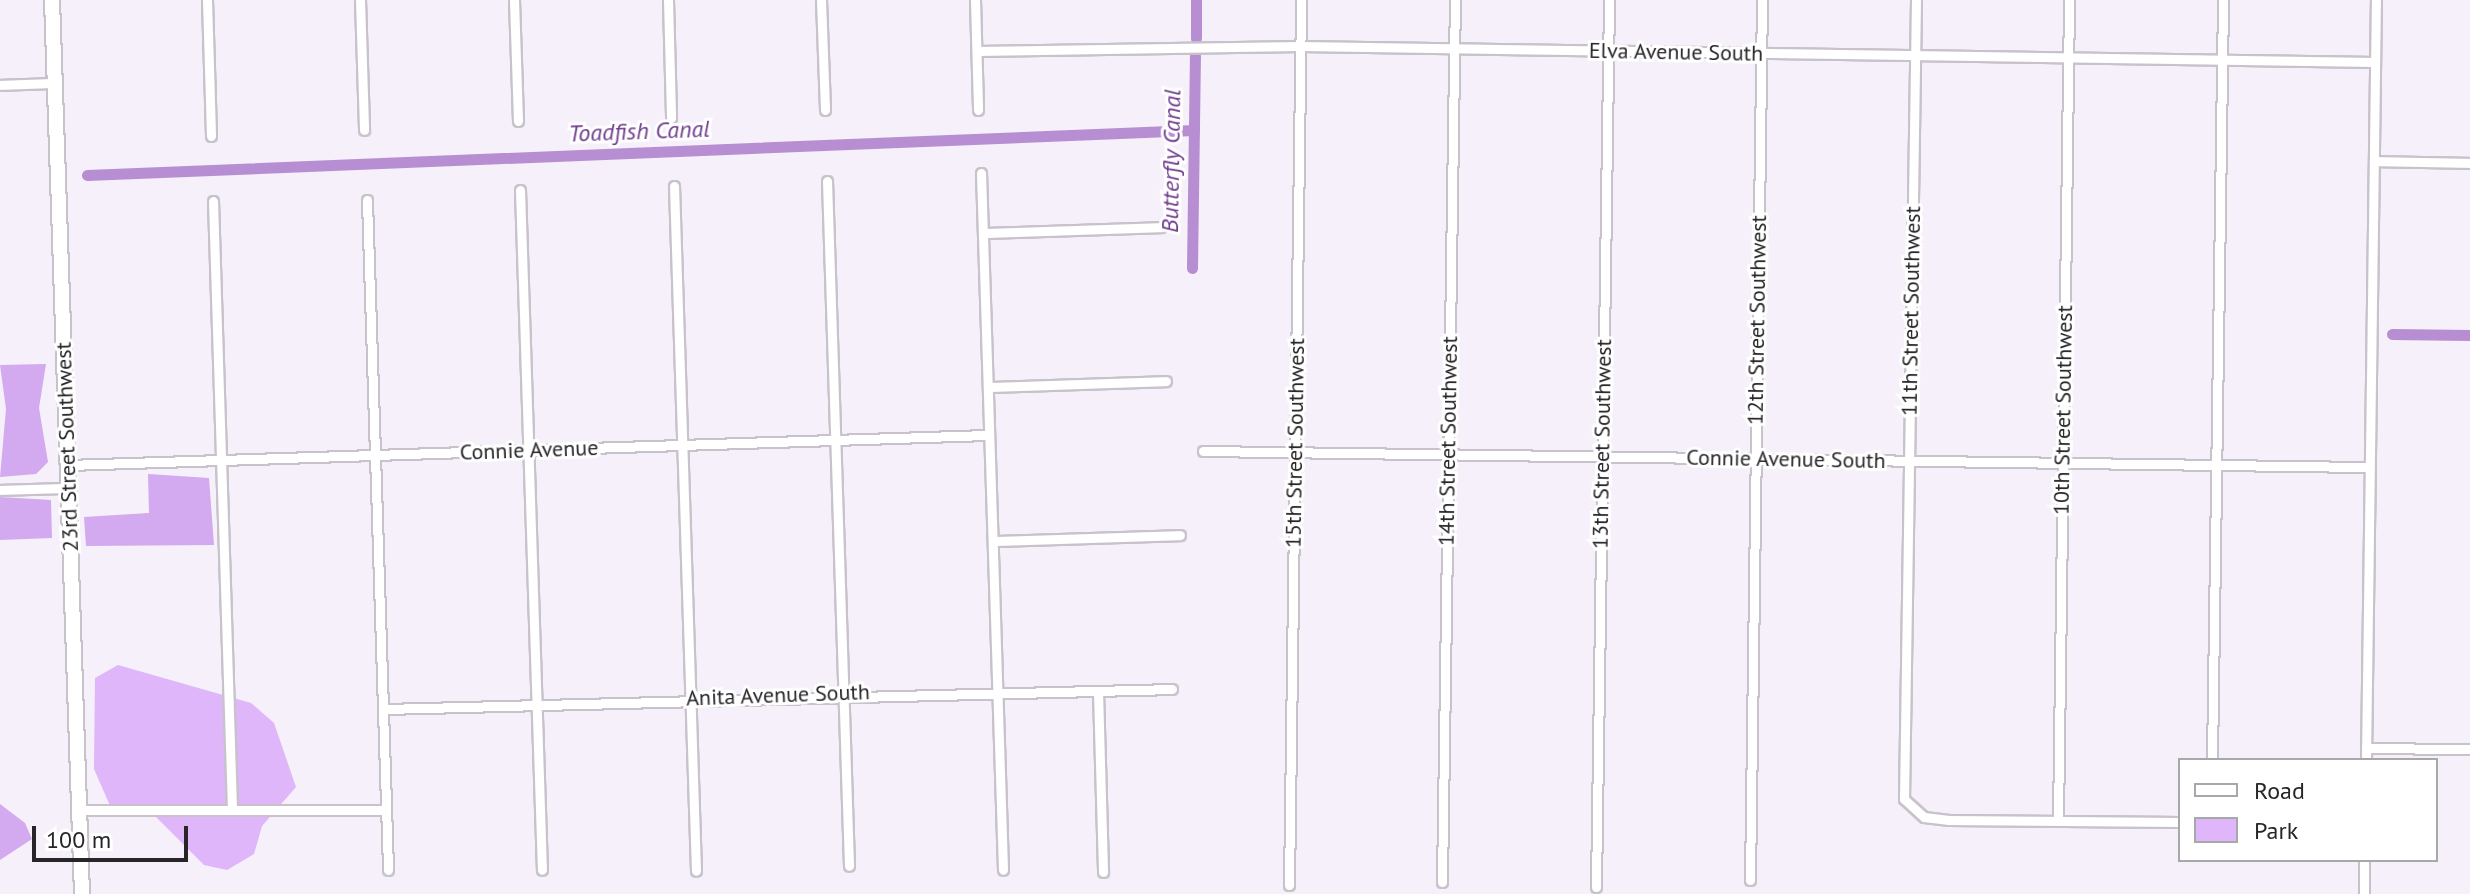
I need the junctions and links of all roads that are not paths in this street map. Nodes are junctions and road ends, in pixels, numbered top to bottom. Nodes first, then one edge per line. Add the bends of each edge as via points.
1 (52, 0) edge
2 (207, 0) edge
3 (360, 0) edge
4 (514, 0) edge
5 (668, 0) edge
6 (821, 0) edge
7 (975, 0) edge
8 (1301, 0) edge
9 (1455, 0) edge
10 (1609, 0) edge
11 (1762, 0) edge
12 (1916, 0) edge
13 (2069, 0) edge
14 (2223, 0) edge
15 (2376, 0) edge
16 (1300, 46) junction
17 (1454, 48) junction
18 (977, 51) junction
19 (1608, 51) junction
20 (1762, 53) junction
21 (1915, 55) junction
22 (2068, 57) junction
23 (2223, 60) junction
24 (2375, 62) junction
25 (55, 83) junction
26 (0, 85) edge
27 (825, 110) dead end
28 (978, 110) dead end
29 (671, 118) dead end
30 (518, 121) dead end
31 (364, 130) dead end
32 (211, 136) dead end
33 (2374, 161) junction
34 (2470, 163) edge
35 (981, 173) dead end
36 (827, 181) dead end
37 (674, 186) dead end
38 (520, 190) dead end
39 (367, 200) dead end
40 (213, 201) dead end
41 (1161, 227) dead end
42 (983, 233) junction
43 (1166, 381) dead end
44 (988, 387) junction
45 (989, 435) junction
46 (835, 440) junction
47 (681, 445) junction
48 (529, 450) junction
49 (1203, 451) dead end
50 (1295, 452) junction
51 (374, 454) junction
52 (1448, 455) junction
53 (1602, 457) junction
54 (221, 459) junction
55 (1755, 459) junction
56 (1909, 461) junction
57 (2062, 463) junction
58 (68, 465) junction
59 (2216, 465) junction
60 (2369, 467) junction
61 (68, 488) junction
62 (0, 490) edge
63 (1180, 535) dead end
64 (993, 541) junction
65 (1172, 689) dead end
66 (1098, 691) junction
67 (843, 692) junction
68 (997, 694) junction
69 (690, 698) junction
70 (537, 702) junction
71 (384, 709) junction
72 (2366, 748) junction
73 (2470, 749) edge
74 (2212, 758) edge
75 (2366, 758) edge
76 (232, 809) junction
77 (79, 810) junction
78 (385, 810) junction
79 (2058, 820) junction
80 (2178, 822) edge
81 (2364, 862) edge
82 (849, 866) dead end
83 (388, 870) dead end
84 (542, 870) dead end
85 (1003, 870) dead end
86 (696, 871) dead end
87 (1103, 872) dead end
88 (1750, 880) dead end
89 (1442, 882) dead end
90 (1289, 885) dead end
91 (1596, 887) dead end
92 (82, 894) edge
93 (2364, 894) edge

1 - 25 street, 23rd Street Southwest
2 - 32 street
3 - 31 street
4 - 30 street
5 - 29 street
6 - 27 street
7 - 18 street
8 - 16 street, 15th Street Southwest
9 - 17 street, 14th Street Southwest
10 - 19 street, 13th Street Southwest
11 - 20 street, 12th Street Southwest
12 - 21 street, 11th Street Southwest
13 - 22 street, 10th Street Southwest
14 - 23 street
15 - 24 street
16 - 17 street, Elva Avenue South
16 - 18 street, Elva Avenue South
16 - 50 street, 15th Street Southwest
17 - 19 street, Elva Avenue South
17 - 52 street, 14th Street Southwest
18 - 28 street
19 - 20 street, Elva Avenue South
19 - 53 street, 13th Street Southwest
20 - 21 street, Elva Avenue South
20 - 55 street, 12th Street Southwest
21 - 22 street, Elva Avenue South
21 - 56 street, 11th Street Southwest
22 - 23 street, Elva Avenue South
22 - 57 street, 10th Street Southwest
23 - 24 street, Elva Avenue South
23 - 59 street
24 - 33 street
25 - 26 street
25 - 58 street, 23rd Street Southwest
33 - 34 street
33 - 60 street
35 - 42 street
36 - 46 street
37 - 47 street
38 - 48 street
39 - 51 street
40 - 54 street
41 - 42 street
42 - 44 street
43 - 44 street
44 - 45 street
45 - 46 street, Connie Avenue
45 - 64 street
46 - 47 street, Connie Avenue
46 - 67 street
47 - 48 street, Connie Avenue
47 - 69 street
48 - 51 street, Connie Avenue
48 - 70 street
49 - 50 street, Connie Avenue South
50 - 52 street, Connie Avenue South
50 - 90 street, 15th Street Southwest
51 - 54 street, Connie Avenue
51 - 71 street
52 - 53 street, Connie Avenue South
52 - 89 street, 14th Street Southwest
53 - 55 street, Connie Avenue South
53 - 91 street, 13th Street Southwest
54 - 58 street, Connie Avenue
54 - 76 street
55 - 56 street, Connie Avenue South
55 - 88 street, 12th Street Southwest
56 - 57 street, Connie Avenue South
56 - 79 street, 11th Street Southwest via 1904,787 1913,812
57 - 59 street, Connie Avenue South
57 - 79 street, 10th Street Southwest
58 - 61 street, 23rd Street Southwest
59 - 60 street, Connie Avenue South
59 - 74 street
60 - 72 street
61 - 62 street
61 - 77 street, 23rd Street Southwest
63 - 64 street
64 - 68 street
65 - 66 street, Anita Avenue South
66 - 68 street, Anita Avenue South
66 - 87 street
67 - 68 street, Anita Avenue South
67 - 69 street, Anita Avenue South
67 - 82 street
68 - 85 street
69 - 70 street, Anita Avenue South
69 - 86 street
70 - 71 street, Anita Avenue South
70 - 84 street
71 - 78 street
72 - 73 street
72 - 75 street
76 - 77 street
76 - 78 street
77 - 92 street, 23rd Street Southwest
78 - 83 street
79 - 80 street
81 - 93 street

